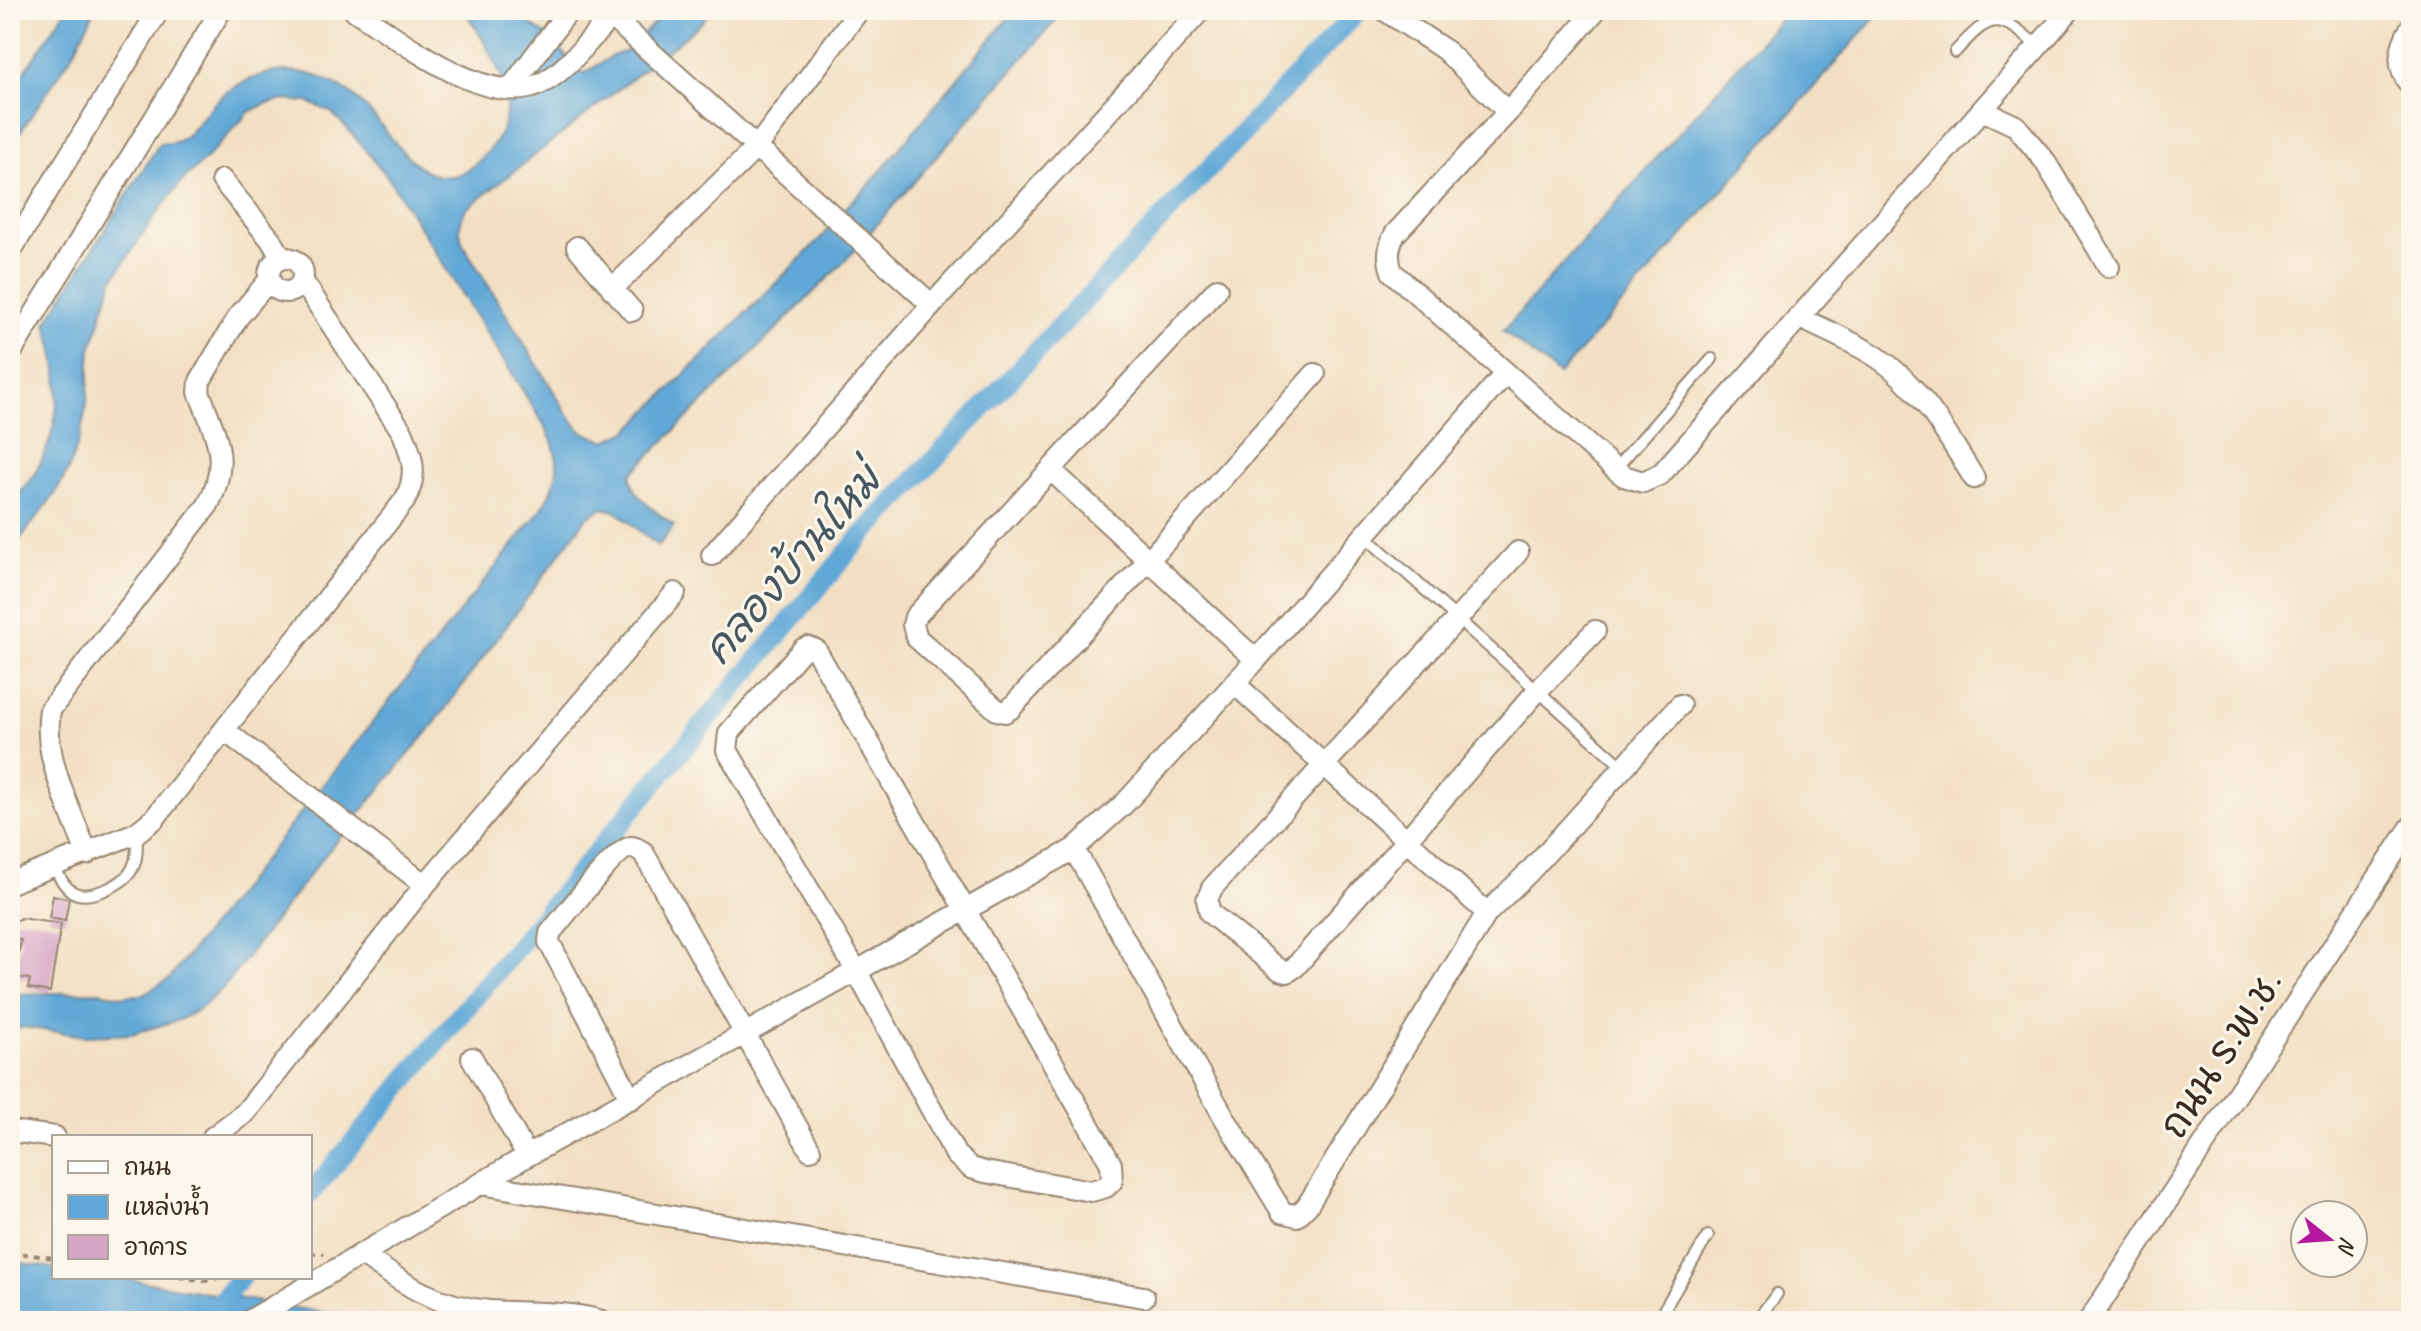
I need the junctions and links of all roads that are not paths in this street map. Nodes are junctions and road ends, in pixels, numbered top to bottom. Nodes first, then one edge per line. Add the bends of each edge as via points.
1 (159, 10) edge
2 (221, 10) edge
3 (354, 10) edge
4 (859, 10) edge
5 (1201, 10) edge
6 (1596, 10) edge
7 (2070, 10) edge
8 (1387, 12) edge
9 (607, 14) edge
10 (566, 15) edge
11 (2411, 27) edge
12 (2038, 47) junction
13 (1955, 52) dead end
14 (2411, 86) edge
15 (510, 89) junction
16 (1982, 110) junction
17 (1508, 112) junction
18 (757, 147) junction
19 (222, 180) dead end
20 (577, 247) dead end
21 (10, 252) edge
22 (282, 258) junction
23 (2109, 267) dead end
24 (270, 279) junction
25 (302, 280) junction
26 (612, 289) junction
27 (1217, 289) dead end
28 (932, 305) junction
29 (632, 311) dead end
30 (1798, 317) junction
31 (10, 354) edge
32 (1712, 359) dead end
33 (1315, 374) dead end
34 (1505, 374) junction
35 (1615, 469) junction
36 (1051, 470) junction
37 (1974, 478) dead end
38 (1365, 536) junction
39 (1518, 552) dead end
40 (712, 555) dead end
41 (1148, 561) junction
42 (675, 593) dead end
43 (1456, 618) junction
44 (1595, 631) dead end
45 (1256, 660) junction
46 (1234, 683) junction
47 (1538, 690) junction
48 (1680, 705) dead end
49 (224, 730) junction
50 (1324, 766) junction
51 (1623, 767) junction
52 (2411, 827) edge
53 (136, 833) junction
54 (1407, 839) junction
55 (1074, 849) junction
56 (87, 854) junction
57 (54, 867) junction
58 (10, 883) edge
59 (425, 885) junction
60 (964, 911) junction
61 (1487, 913) junction
62 (857, 972) junction
63 (744, 1034) junction
64 (472, 1058) dead end
65 (631, 1099) junction
66 (10, 1131) edge
67 (216, 1135) edge
68 (52, 1137) edge
69 (810, 1150) dead end
70 (527, 1156) junction
71 (481, 1184) junction
72 (1708, 1236) dead end
73 (361, 1254) junction
74 (1777, 1294) dead end
75 (1144, 1297) dead end
76 (249, 1321) edge
77 (602, 1321) edge
78 (1657, 1321) edge
79 (1756, 1321) edge
80 (2089, 1321) edge

1 - 21 street
2 - 31 street
3 - 15 street via 449,70 481,86
4 - 18 street
5 - 28 street
6 - 17 street
7 - 12 street
8 - 17 street via 1445,50
9 - 15 street via 577,52 537,85
9 - 18 street
10 - 15 street
11 - 14 street via 2400,57 2401,71
12 - 13 lane via 2017,28 1990,21
12 - 16 street
16 - 23 street via 2016,126 2044,160
16 - 30 street
17 - 34 street via 1395,234 1388,260 1392,272
18 - 26 street
18 - 28 street
19 - 22 street
20 - 26 street
22 - 24 street via 270,269
22 - 25 street via 300,265
24 - 25 street via 286,291 296,289
24 - 56 street via 238,317 200,381 221,461 208,505 50,710 51,754
25 - 49 street via 403,433 414,460 414,477 405,500
26 - 29 street
27 - 36 street
28 - 40 street
30 - 35 street via 1661,474 1643,482
30 - 37 street via 1854,344 1897,373 1934,414
32 - 35 lane
33 - 41 street
34 - 35 street
34 - 38 street
36 - 41 street
36 - 41 street via 915,617 917,638 1005,712
38 - 43 lane
38 - 45 street
39 - 43 street
41 - 45 street
42 - 59 street
43 - 47 lane
43 - 50 street
44 - 47 street
45 - 46 street
46 - 50 street
46 - 55 street via 1125,803
47 - 51 lane
47 - 54 street
48 - 51 street
49 - 53 street via 154,819
49 - 59 street
50 - 54 street
50 - 54 street via 1212,888 1207,900 1210,913 1280,970 1291,971
51 - 61 street
52 - 80 street, ถนน ร.พ.ช.
53 - 56 street
53 - 57 lane via 134,868 121,884 86,896 74,893
54 - 61 street
55 - 60 street
55 - 61 street via 1224,1117 1288,1215 1297,1216 1307,1206
56 - 57 street
57 - 58 street
59 - 67 street via 245,1113
60 - 62 street
60 - 62 street via 1111,1164 1112,1181 1106,1187 1091,1191 985,1172 964,1163
60 - 62 street via 816,650 803,649 729,733 727,750
62 - 63 street
63 - 65 street
63 - 65 street via 643,852 628,847 550,933 549,942
63 - 69 street
64 - 70 street
65 - 70 street
66 - 68 street
70 - 71 street
71 - 73 street
71 - 75 street
72 - 78 lane
73 - 76 street
73 - 77 street via 425,1296 489,1311 556,1311
74 - 79 lane

